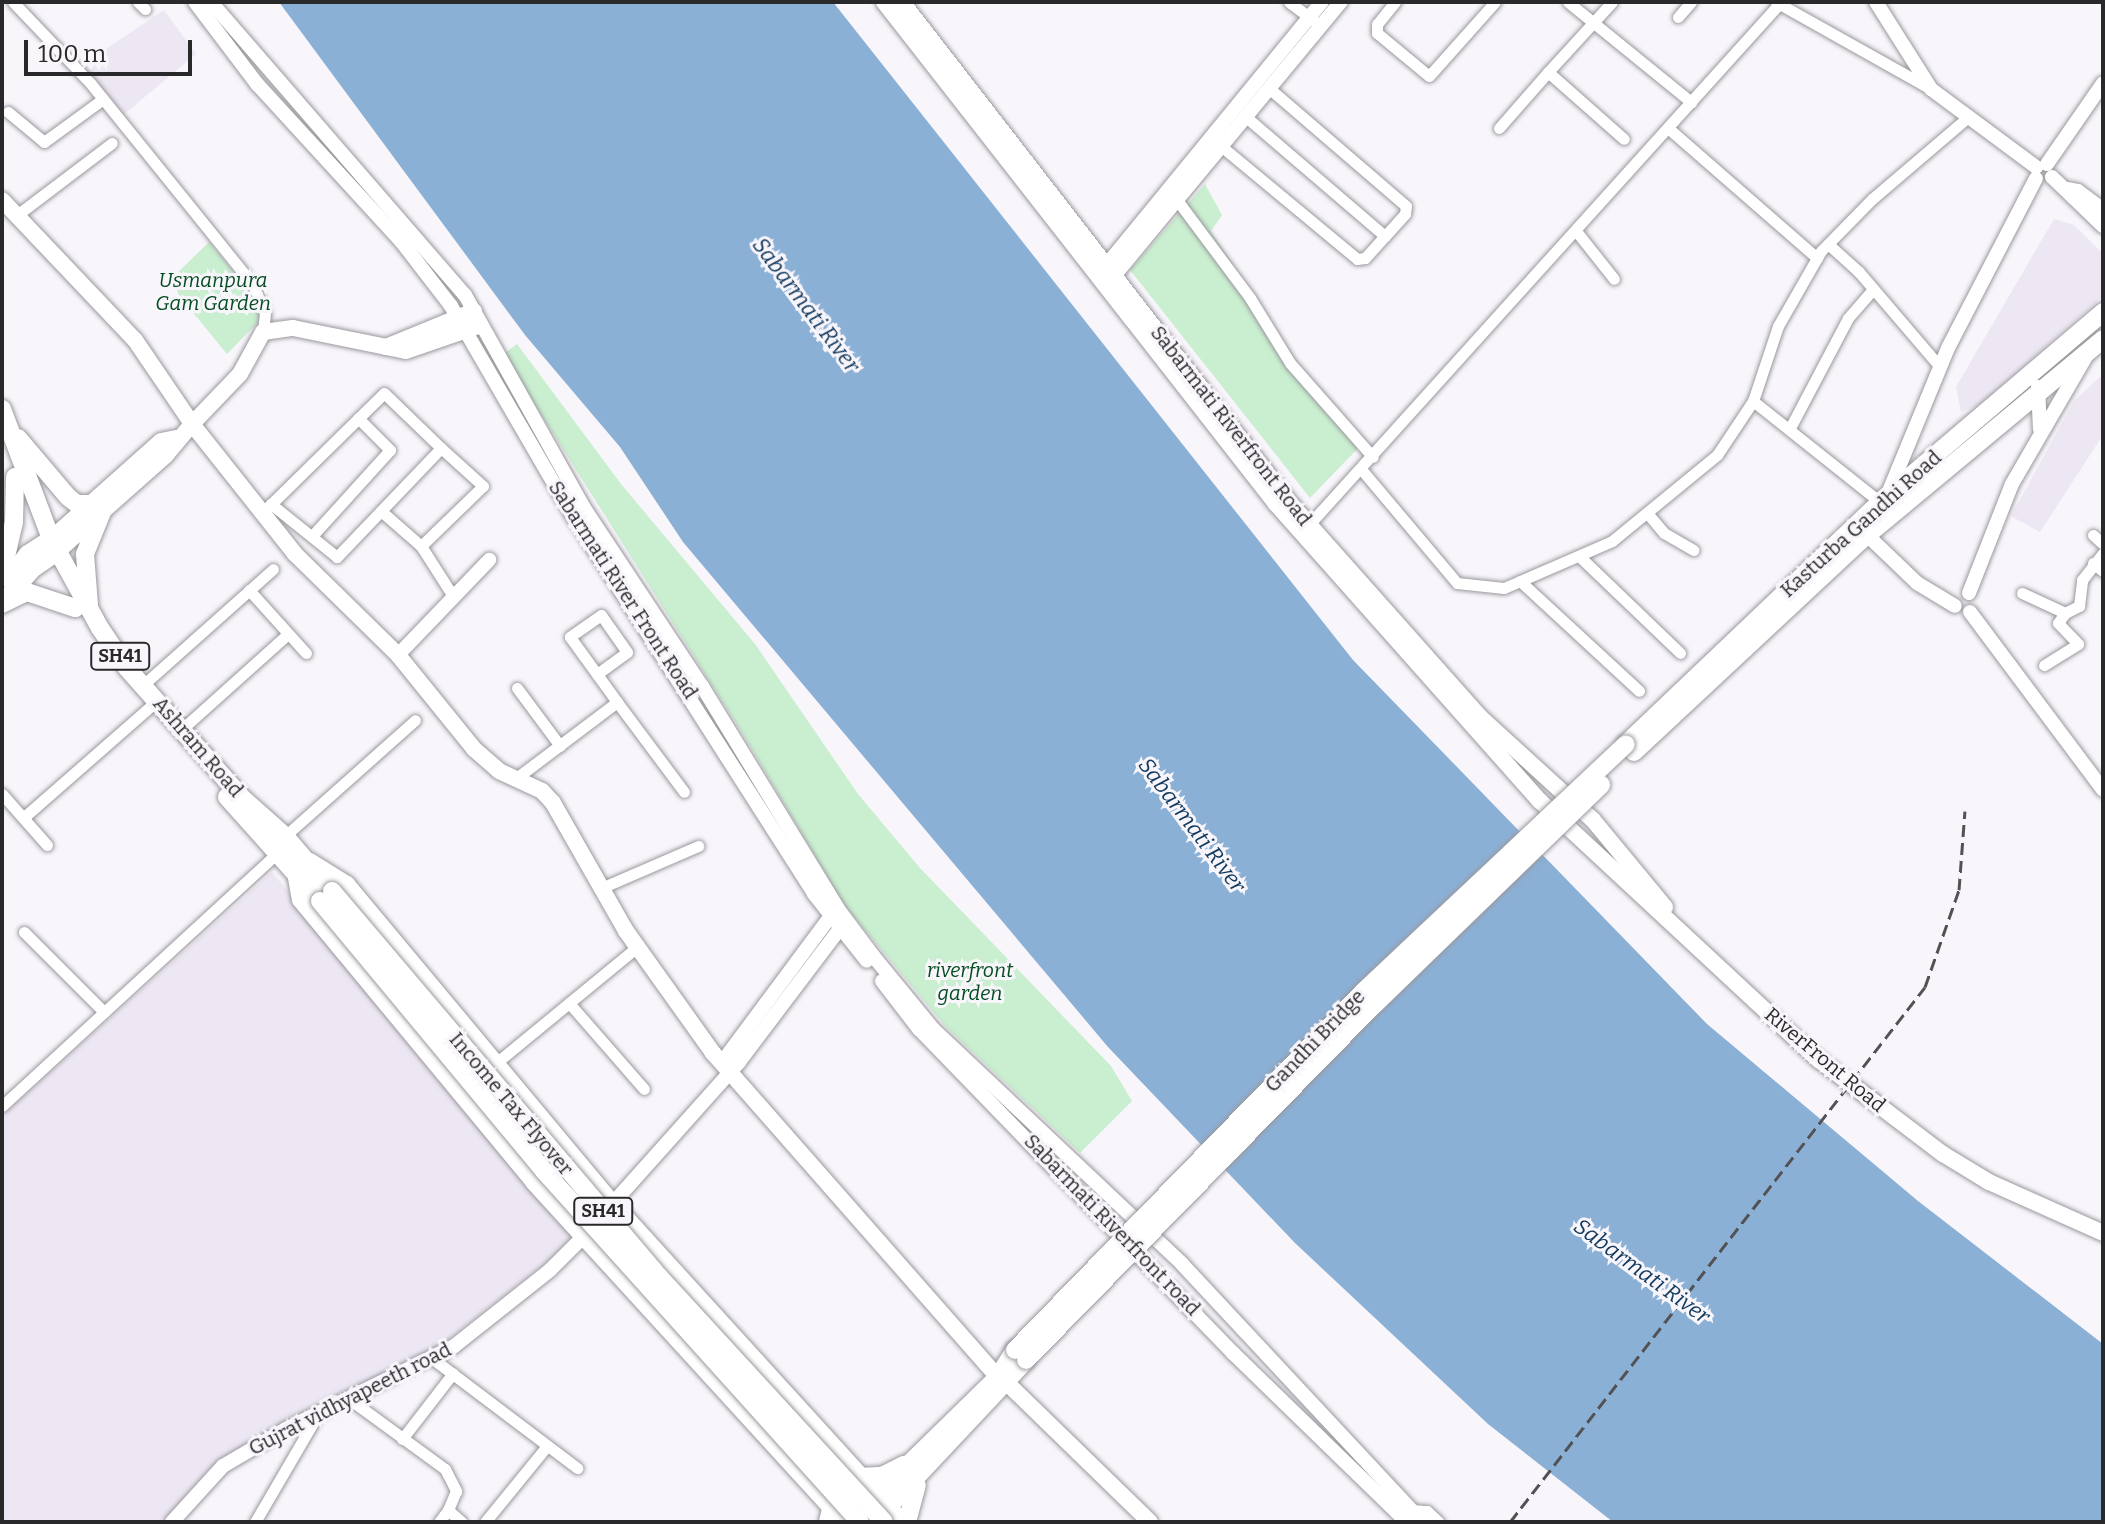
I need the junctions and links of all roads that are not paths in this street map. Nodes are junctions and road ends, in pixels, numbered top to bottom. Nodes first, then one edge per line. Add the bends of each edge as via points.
1 (13, 2) edge
2 (195, 2) edge
3 (211, 2) edge
4 (884, 2) edge
5 (902, 2) edge
6 (1289, 2) edge
7 (1322, 2) edge
8 (1341, 2) edge
9 (1395, 2) edge
10 (1496, 2) edge
11 (1568, 2) edge
12 (1612, 2) edge
13 (1691, 2) edge
14 (1876, 2) edge
15 (1777, 3) edge
16 (1678, 17) dead end
17 (1315, 22) junction
18 (1594, 22) junction
19 (1548, 72) junction
20 (2103, 83) edge
21 (1269, 88) junction
22 (1931, 89) junction
23 (2103, 97) edge
24 (103, 99) junction
25 (1691, 102) junction
26 (8, 112) dead end
27 (1246, 117) junction
28 (1967, 118) junction
29 (1499, 128) dead end
30 (1668, 128) junction
31 (1624, 139) dead end
32 (112, 143) dead end
33 (1221, 146) junction
34 (2045, 173) junction
35 (2067, 189) junction
36 (2, 200) edge
37 (1177, 200) junction
38 (2103, 210) edge
39 (17, 215) junction
40 (2103, 226) edge
41 (1576, 231) junction
42 (1385, 236) junction
43 (1828, 244) junction
44 (1817, 258) junction
45 (1106, 276) junction
46 (1614, 279) dead end
47 (1873, 289) junction
48 (2103, 312) edge
49 (470, 322) junction
50 (263, 332) junction
51 (2096, 345) edge
52 (1940, 367) junction
53 (2030, 376) junction
54 (2041, 392) junction
55 (1753, 401) junction
56 (2, 409) edge
57 (358, 418) junction
58 (192, 424) junction
59 (1790, 428) junction
60 (2040, 429) junction
61 (5, 434) edge
62 (441, 448) junction
63 (1373, 457) junction
64 (1361, 469) junction
65 (15, 477) junction
66 (1902, 483) junction
67 (1883, 499) junction
68 (267, 507) junction
69 (96, 508) junction
70 (381, 511) junction
71 (1648, 514) junction
72 (1305, 529) junction
73 (1867, 535) junction
74 (2093, 535) dead end
75 (312, 536) junction
76 (2103, 544) edge
77 (421, 546) junction
78 (49, 548) junction
79 (1694, 550) dead end
80 (2103, 553) edge
81 (1579, 556) junction
82 (489, 560) dead end
83 (2098, 567) edge
84 (273, 569) dead end
85 (2, 574) edge
86 (1520, 581) junction
87 (2, 588) edge
88 (249, 590) junction
89 (1969, 593) junction
90 (2022, 593) dead end
91 (453, 596) junction
92 (2, 604) edge
93 (1955, 606) junction
94 (82, 610) junction
95 (1970, 612) junction
96 (2065, 613) junction
97 (288, 634) junction
98 (306, 653) dead end
99 (1680, 653) dead end
100 (398, 655) junction
101 (2044, 665) dead end
102 (597, 674) junction
103 (143, 685) junction
104 (517, 688) dead end
105 (1639, 691) dead end
106 (617, 702) junction
107 (150, 707) junction
108 (415, 720) dead end
109 (182, 729) junction
110 (560, 746) junction
111 (1630, 748) junction
112 (515, 779) junction
113 (2103, 790) edge
114 (684, 792) dead end
115 (2, 794) edge
116 (23, 818) junction
117 (1593, 820) joint
118 (285, 836) junction
119 (1578, 840) joint
120 (47, 845) dead end
121 (698, 846) dead end
122 (276, 854) junction
123 (300, 865) junction
124 (601, 888) junction
125 (838, 919) junction
126 (24, 932) dead end
127 (637, 947) junction
128 (569, 1003) junction
129 (104, 1012) junction
130 (496, 1063) junction
131 (727, 1070) junction
132 (644, 1089) dead end
133 (2, 1106) edge
134 (613, 1203) junction
135 (2103, 1224) edge
136 (2103, 1233) edge
137 (583, 1238) junction
138 (433, 1359) junction
139 (453, 1373) junction
140 (1003, 1380) junction
141 (352, 1401) junction
142 (317, 1416) junction
143 (402, 1439) junction
144 (547, 1446) junction
145 (920, 1464) junction
146 (577, 1468) dead end
147 (860, 1476) junction
148 (448, 1510) junction
149 (872, 1515) edge
150 (1409, 1516) edge
151 (834, 1518) edge
152 (172, 1522) edge
153 (255, 1522) edge
154 (439, 1522) edge
155 (462, 1522) edge
156 (485, 1522) edge
157 (905, 1522) edge
158 (1150, 1522) edge
159 (1423, 1522) edge
160 (1439, 1522) edge

1 - 24 street
2 - 49 street via 257,84
3 - 49 street
4 - 45 main road, Sabarmati Riverfront Road
5 - 45 main road, Sabarmati Riverfront Road
6 - 17 street
7 - 17 street
8 - 17 street
9 - 10 street via 1377,24 1377,33 1429,76
11 - 18 street
12 - 18 street
13 - 16 street
14 - 22 street
15 - 22 street
15 - 25 street
17 - 21 street
17 - 45 street
18 - 19 street
18 - 25 street
19 - 29 street
19 - 31 street
20 - 34 street
21 - 27 street
21 - 42 street via 1406,206
22 - 28 street
23 - 34 street
24 - 26 street via 44,142
24 - 50 street via 253,285 265,313
25 - 30 street
27 - 33 street
27 - 42 street
28 - 34 street
28 - 43 street via 1918,157
30 - 41 street
30 - 44 street
32 - 39 street
33 - 37 street
33 - 42 street via 1357,259 1365,258
34 - 35 street
34 - 52 street
34 - 66 street via 1953,350
35 - 38 street
35 - 40 street via 2070,200
36 - 39 main road
37 - 45 street
37 - 63 street via 1250,298 1290,363
39 - 58 main road via 135,340
41 - 46 street
41 - 63 street
43 - 44 street
43 - 47 street
44 - 55 street via 1778,326
45 - 72 main road, Sabarmati Riverfront Road
47 - 52 street
47 - 59 street via 1848,318
48 - 53 main road, Kasturba Gandhi Road
49 - 50 main road via 406,351 293,328
49 - 125 street via 702,686
50 - 58 main road via 240,374
51 - 54 main road, Kasturba Gandhi Road
51 - 60 street
52 - 67 street
53 - 54 street
53 - 66 main road, Kasturba Gandhi Road
54 - 60 street
54 - 73 main road, Kasturba Gandhi Road
55 - 59 street
55 - 71 street via 1717,455
56 - 61 main road, Ashram Road / SH41
57 - 62 street via 384,393
57 - 68 street
57 - 75 street via 390,450
58 - 68 main road
58 - 69 main road via 176,438 161,441
59 - 67 street
60 - 89 street
61 - 65 main road, Ashram Road
61 - 69 main road via 68,497
61 - 78 main road, Ashram Road / SH41
62 - 70 street
62 - 77 street via 483,486
63 - 64 street
64 - 72 street
64 - 86 street via 1457,583 1504,588
65 - 78 main road, Ashram Road
65 - 85 main road via 14,522
66 - 67 main road, Kasturba Gandhi Road
67 - 111 main road, Kasturba Gandhi Road
68 - 75 street
68 - 100 main road via 295,554
69 - 78 main road
69 - 94 main road via 85,554
70 - 75 street via 337,557
70 - 77 street
71 - 79 street via 1664,533
71 - 81 street via 1612,541
72 - 117 main road, Sabarmati Riverfront Road via 1479,716
72 - 119 main road, Sabarmati Riverfront Road
73 - 93 street via 1917,583
73 - 111 main road, Kasturba Gandhi Road
74 - 76 street
77 - 91 street
78 - 87 main road
78 - 92 main road
78 - 94 main road, Ashram Road / SH41
80 - 83 street
81 - 86 street
81 - 99 street
82 - 91 street
83 - 96 street via 2082,580 2079,606
84 - 88 street
86 - 105 street
88 - 97 street
88 - 103 street
89 - 93 street via 1957,596
89 - 95 street via 1975,601
90 - 96 street
91 - 100 street
92 - 94 main road via 27,592
93 - 95 street
94 - 103 main road, Ashram Road / SH41
94 - 107 main road, Ashram Road
95 - 113 street
96 - 101 street via 2058,623 2078,644
97 - 98 street
97 - 109 street
100 - 112 main road via 474,749
102 - 102 street via 570,637 601,615 627,652
102 - 106 street
103 - 109 main road, Ashram Road / SH41
104 - 110 street
106 - 110 street
106 - 114 street
107 - 116 street
107 - 122 main road, Ashram Road
108 - 118 street
109 - 118 main road, Ashram Road / SH41 via 241,797
110 - 112 street
111 - 140 main road, Gandhi Bridge, bridge via 1020,1355
112 - 124 main road via 542,791 553,803
115 - 116 street
116 - 120 street
117 - 135 main road, RiverFront Road via 1669,912 1825,1054 1947,1150
118 - 123 main road, Ashram Road / SH41
119 - 136 main road, RiverFront Road via 1819,1060 1930,1145 1989,1182
121 - 124 street
122 - 123 main road, Ashram Road
122 - 129 street
123 - 130 main road via 347,884
123 - 137 main road via 300,900
123 - 149 main road, Income Tax Flyover / SH41, bridge
124 - 127 main road
125 - 131 street via 729,1053
125 - 150 street, Sabarmati Riverfront road via 934,1030 1182,1264
125 - 150 street, Sabarmati Riverfront road via 919,1029 1233,1353
126 - 129 street
127 - 128 street
127 - 131 main road
128 - 130 street
128 - 132 street
129 - 133 street
130 - 134 main road
131 - 134 street, Gujrat vidhyapeeth road
131 - 140 main road
134 - 137 street, Gujrat vidhyapeeth road
134 - 147 main road
137 - 138 street, Gujrat vidhyapeeth road
137 - 151 main road
138 - 139 street
138 - 141 street, Gujrat vidhyapeeth road
139 - 143 street
139 - 144 street
140 - 145 main road, Gandhi Bridge
140 - 158 main road
141 - 142 street, Gujrat vidhyapeeth road
141 - 143 street
142 - 152 street, Gujrat vidhyapeeth road via 223,1466
142 - 153 street
143 - 148 street via 445,1469 456,1491
144 - 146 street
144 - 156 street
145 - 147 main road
145 - 149 main road, Gandhi Bridge
145 - 157 main road
147 - 149 main road
148 - 154 street
148 - 155 street
149 - 157 main road
150 - 159 street, Sabarmati Riverfront road
150 - 160 street via 1427,1511

